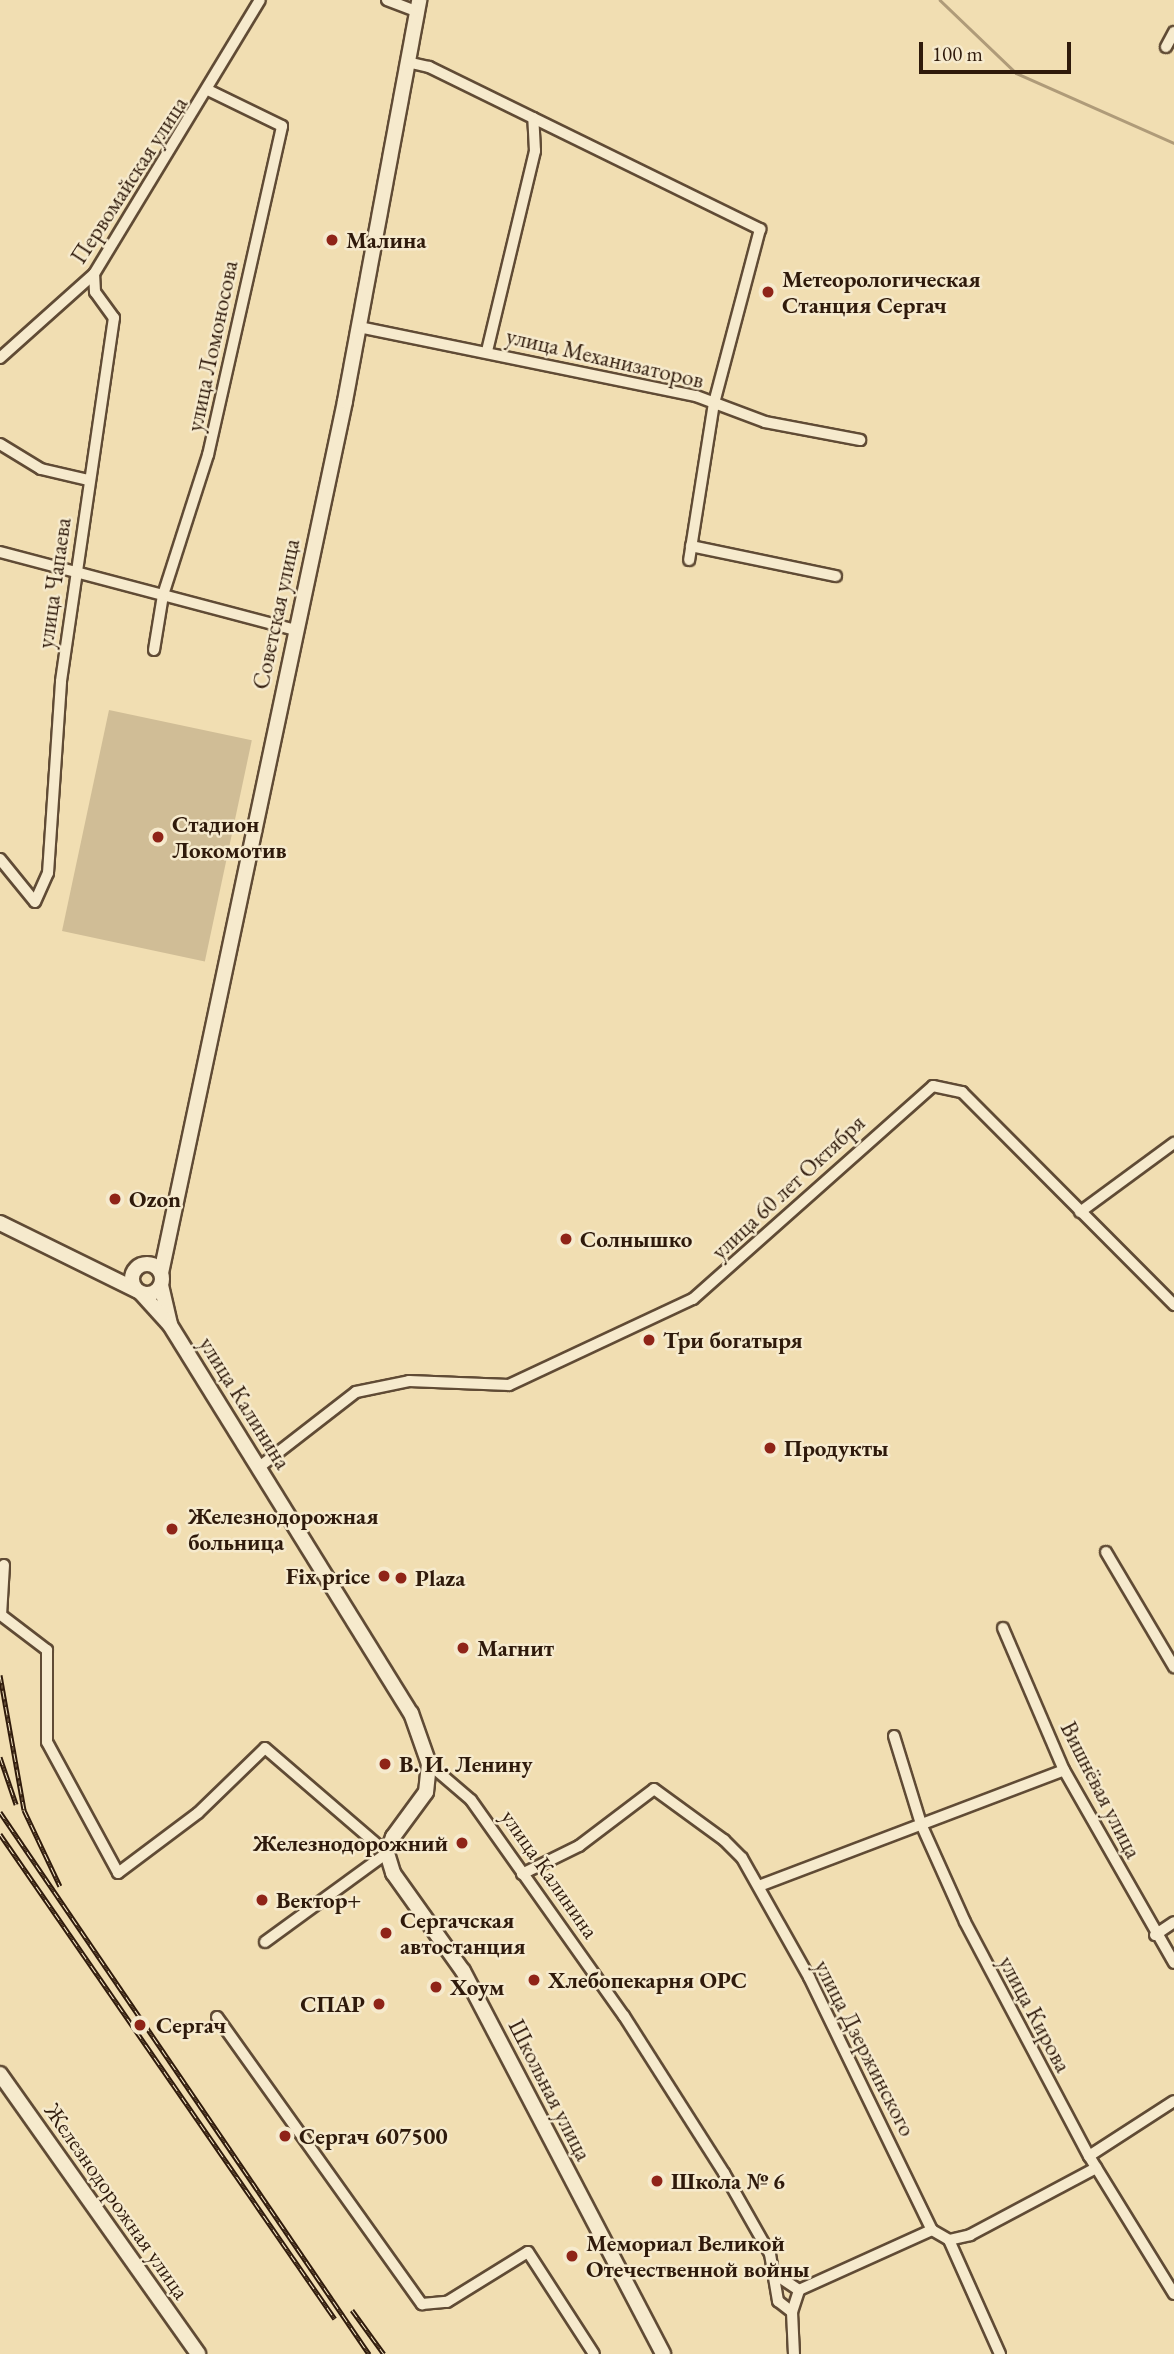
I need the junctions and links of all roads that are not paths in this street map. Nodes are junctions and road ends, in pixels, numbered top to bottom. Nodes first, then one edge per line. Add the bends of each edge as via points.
1 (260, 0) edge
2 (387, 0) edge
3 (418, 6) edge
4 (1174, 32) edge
5 (1166, 47) dead end
6 (407, 62) junction
7 (210, 91) junction
8 (533, 118) junction
9 (93, 274) junction
10 (359, 327) junction
11 (487, 351) junction
12 (0, 358) edge
13 (714, 403) junction
14 (860, 440) dead end
15 (0, 444) edge
16 (88, 480) junction
17 (691, 546) junction
18 (0, 552) edge
19 (689, 560) dead end
20 (76, 570) junction
21 (836, 576) dead end
22 (163, 595) junction
23 (296, 631) junction
24 (154, 650) dead end
25 (0, 859) edge
26 (1174, 1143) edge
27 (1080, 1212) junction
28 (0, 1223) edge
29 (170, 1235) junction
30 (141, 1266) junction
31 (105, 1275) junction
32 (160, 1279) junction
33 (139, 1291) junction
34 (1174, 1305) edge
35 (170, 1325) junction
36 (258, 1468) junction
37 (1106, 1552) dead end
38 (4, 1565) dead end
39 (1003, 1628) dead end
40 (1174, 1667) edge
41 (894, 1736) dead end
42 (429, 1764) junction
43 (1064, 1770) junction
44 (921, 1824) junction
45 (387, 1853) junction
46 (522, 1874) junction
47 (759, 1886) junction
48 (1174, 1923) edge
49 (1156, 1935) junction
50 (265, 1942) dead end
51 (1174, 1963) edge
52 (217, 2017) dead end
53 (0, 2074) edge
54 (1174, 2101) edge
55 (1089, 2156) junction
56 (1096, 2168) junction
57 (932, 2230) junction
58 (949, 2240) junction
59 (778, 2276) junction
60 (799, 2290) junction
61 (1174, 2294) edge
62 (792, 2312) junction
63 (198, 2354) edge
64 (594, 2354) edge
65 (663, 2354) edge
66 (794, 2354) edge
67 (1000, 2354) edge

1 - 7 street, Первомайская улица
2 - 3 street
3 - 6 main road, Советская улица
4 - 5 street
6 - 8 street
6 - 10 main road, Советская улица
7 - 9 street, Первомайская улица
7 - 22 street, улица Ломоносова via 282,126 208,454
8 - 11 street, улица Механизаторов via 535,150
8 - 13 street, улица Механизаторов via 760,229
9 - 12 street, Первомайская улица
9 - 16 street, улица Чапаева via 95,292 114,318
10 - 11 street, улица Механизаторов
10 - 23 main road, Советская улица
11 - 13 street, улица Механизаторов via 532,366
13 - 14 street, улица Механизаторов via 765,422
13 - 17 street, улица Механизаторов
15 - 16 street via 41,469
16 - 20 street, улица Чапаева
17 - 19 street, улица Механизаторов
17 - 21 street
18 - 20 street
20 - 22 street
20 - 25 street, улица Чапаева via 50,770 48,873 35,902
22 - 23 street
22 - 24 street, улица Ломоносова
23 - 29 main road, Советская улица
26 - 27 street
27 - 34 street
27 - 36 street, улица 60 лет Октября via 962,1092 933,1086 693,1299 509,1385 409,1381 356,1392
28 - 31 main road
29 - 30 main road, Советская улица
29 - 32 main road, Советская улица
30 - 31 main road
30 - 32 main road
30 - 33 main road
31 - 33 main road
32 - 33 main road
32 - 35 main road
33 - 35 main road
35 - 36 main road, улица Калинина
36 - 42 main road, улица Калинина via 411,1713
37 - 40 street
38 - 45 street via 1,1615 47,1650 47,1742 118,1873 198,1813 265,1748
39 - 43 street, Вишнёвая улица
41 - 44 street, улица Кирова
42 - 45 main road via 419,1809
42 - 46 street, улица Калинина via 471,1800
43 - 44 street
43 - 49 street, Вишнёвая улица
44 - 47 street
44 - 55 street, улица Кирова via 965,1922
45 - 50 street
45 - 65 main road, Школьная улица via 393,1873 463,1971
46 - 47 street, улица Дзержинского via 579,1846 654,1789 724,1840
46 - 59 street, улица Калинина via 710,2150
47 - 57 street, улица Дзержинского via 845,2047
48 - 49 street
49 - 51 street, Вишнёвая улица
52 - 64 street via 422,2304 447,2302 528,2252
53 - 63 main road, Железнодорожная улица
54 - 55 street
55 - 56 street, улица Кирова
56 - 58 street via 971,2235
56 - 61 street, улица Кирова
57 - 58 street
57 - 60 street
58 - 67 street
59 - 60 street
59 - 62 street, улица Калинина via 778,2301
60 - 62 street
62 - 66 street, улица Калинина

